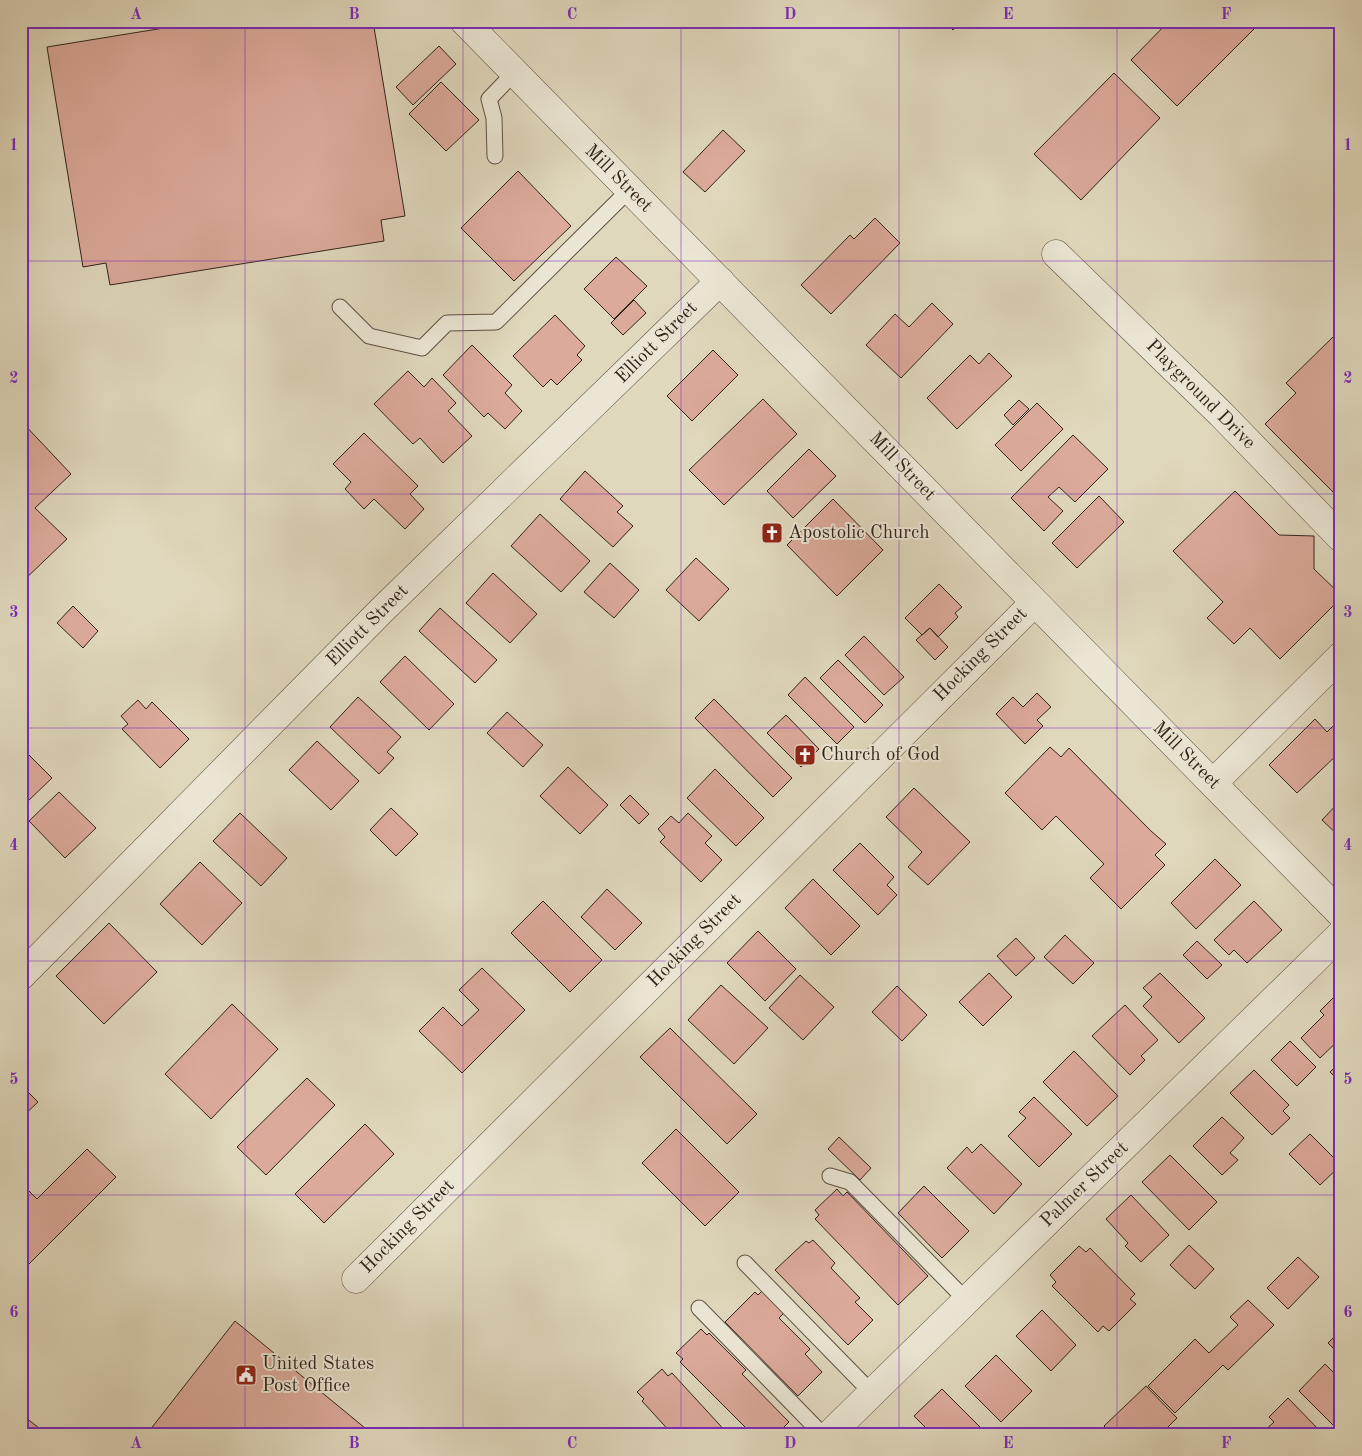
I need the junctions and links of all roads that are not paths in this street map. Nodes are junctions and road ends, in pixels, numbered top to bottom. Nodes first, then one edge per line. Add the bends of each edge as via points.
1 (464, 21) edge
2 (514, 73) junction
3 (495, 156) dead end
4 (629, 190) junction
5 (1056, 254) dead end
6 (720, 280) junction
7 (340, 306) dead end
8 (1341, 538) edge
9 (1034, 603) junction
10 (1338, 664) edge
11 (1213, 783) junction
12 (1341, 914) edge
13 (1341, 934) edge
14 (24, 967) edge
15 (830, 1176) dead end
16 (745, 1263) dead end
17 (356, 1280) dead end
18 (967, 1301) junction
19 (699, 1308) dead end
20 (872, 1393) junction
21 (823, 1435) edge
22 (829, 1435) edge

1 - 2 street, Mill Street
2 - 3 lane via 489,99 494,118
2 - 4 street, Mill Street
4 - 6 street, Mill Street
4 - 7 lane via 496,322 447,324 422,348 369,336
5 - 8 street, Playground Drive via 1221,414
6 - 9 street, Mill Street
6 - 14 street, Elliott Street via 382,610
9 - 11 street, Mill Street
9 - 17 street, Hocking Street
10 - 11 street
11 - 12 street, Mill Street
13 - 18 street, Palmer Street
15 - 18 lane via 850,1182
16 - 20 lane
18 - 20 street, Palmer Street
19 - 21 lane
20 - 22 street, Palmer Street

